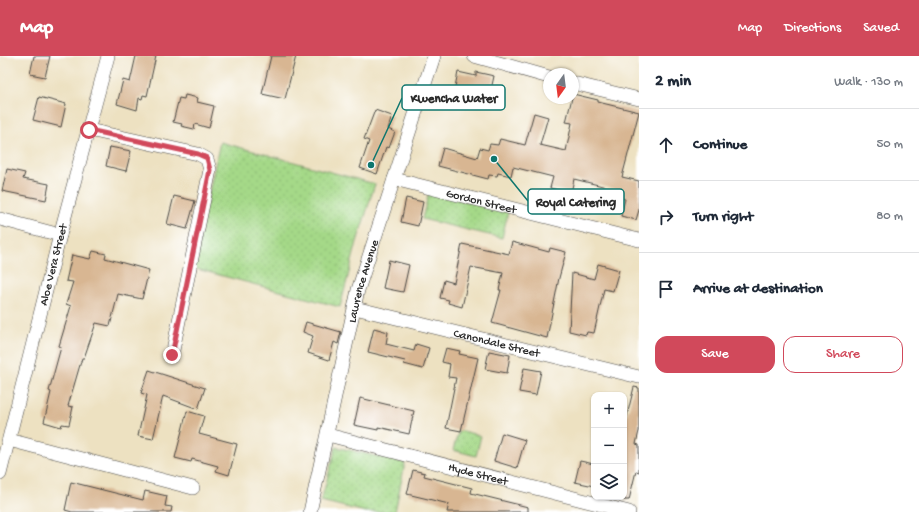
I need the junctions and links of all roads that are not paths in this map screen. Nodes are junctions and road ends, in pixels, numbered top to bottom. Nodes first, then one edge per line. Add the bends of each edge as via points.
1 (108, 56) edge
2 (434, 56) edge
3 (474, 56) edge
4 (543, 75) edge
5 (579, 84) edge
6 (639, 99) edge
7 (89, 130) junction
8 (394, 179) junction
9 (0, 219) edge
10 (60, 235) junction
11 (639, 240) edge
12 (355, 308) junction
13 (172, 355) dead end
14 (639, 377) edge
15 (328, 435) junction
16 (9, 440) junction
17 (0, 474) edge
18 (193, 488) dead end
19 (310, 512) edge
20 (629, 512) edge

1 - 7 street, Aloe Vera Street
2 - 8 street, Lawrence Avenue
3 - 4 street
5 - 6 street
7 - 10 street, Aloe Vera Street
7 - 13 street via 207,158 210,170
8 - 11 street, Gordon Street
8 - 12 street, Lawrence Avenue via 358,290
9 - 10 street
10 - 16 street, Aloe Vera Street
12 - 14 street, Canondale Street
12 - 15 street, Lawrence Avenue
15 - 19 street, Lawrence Avenue
15 - 20 street, Hyde Street
16 - 17 street, Aloe Vera Street
16 - 18 street

